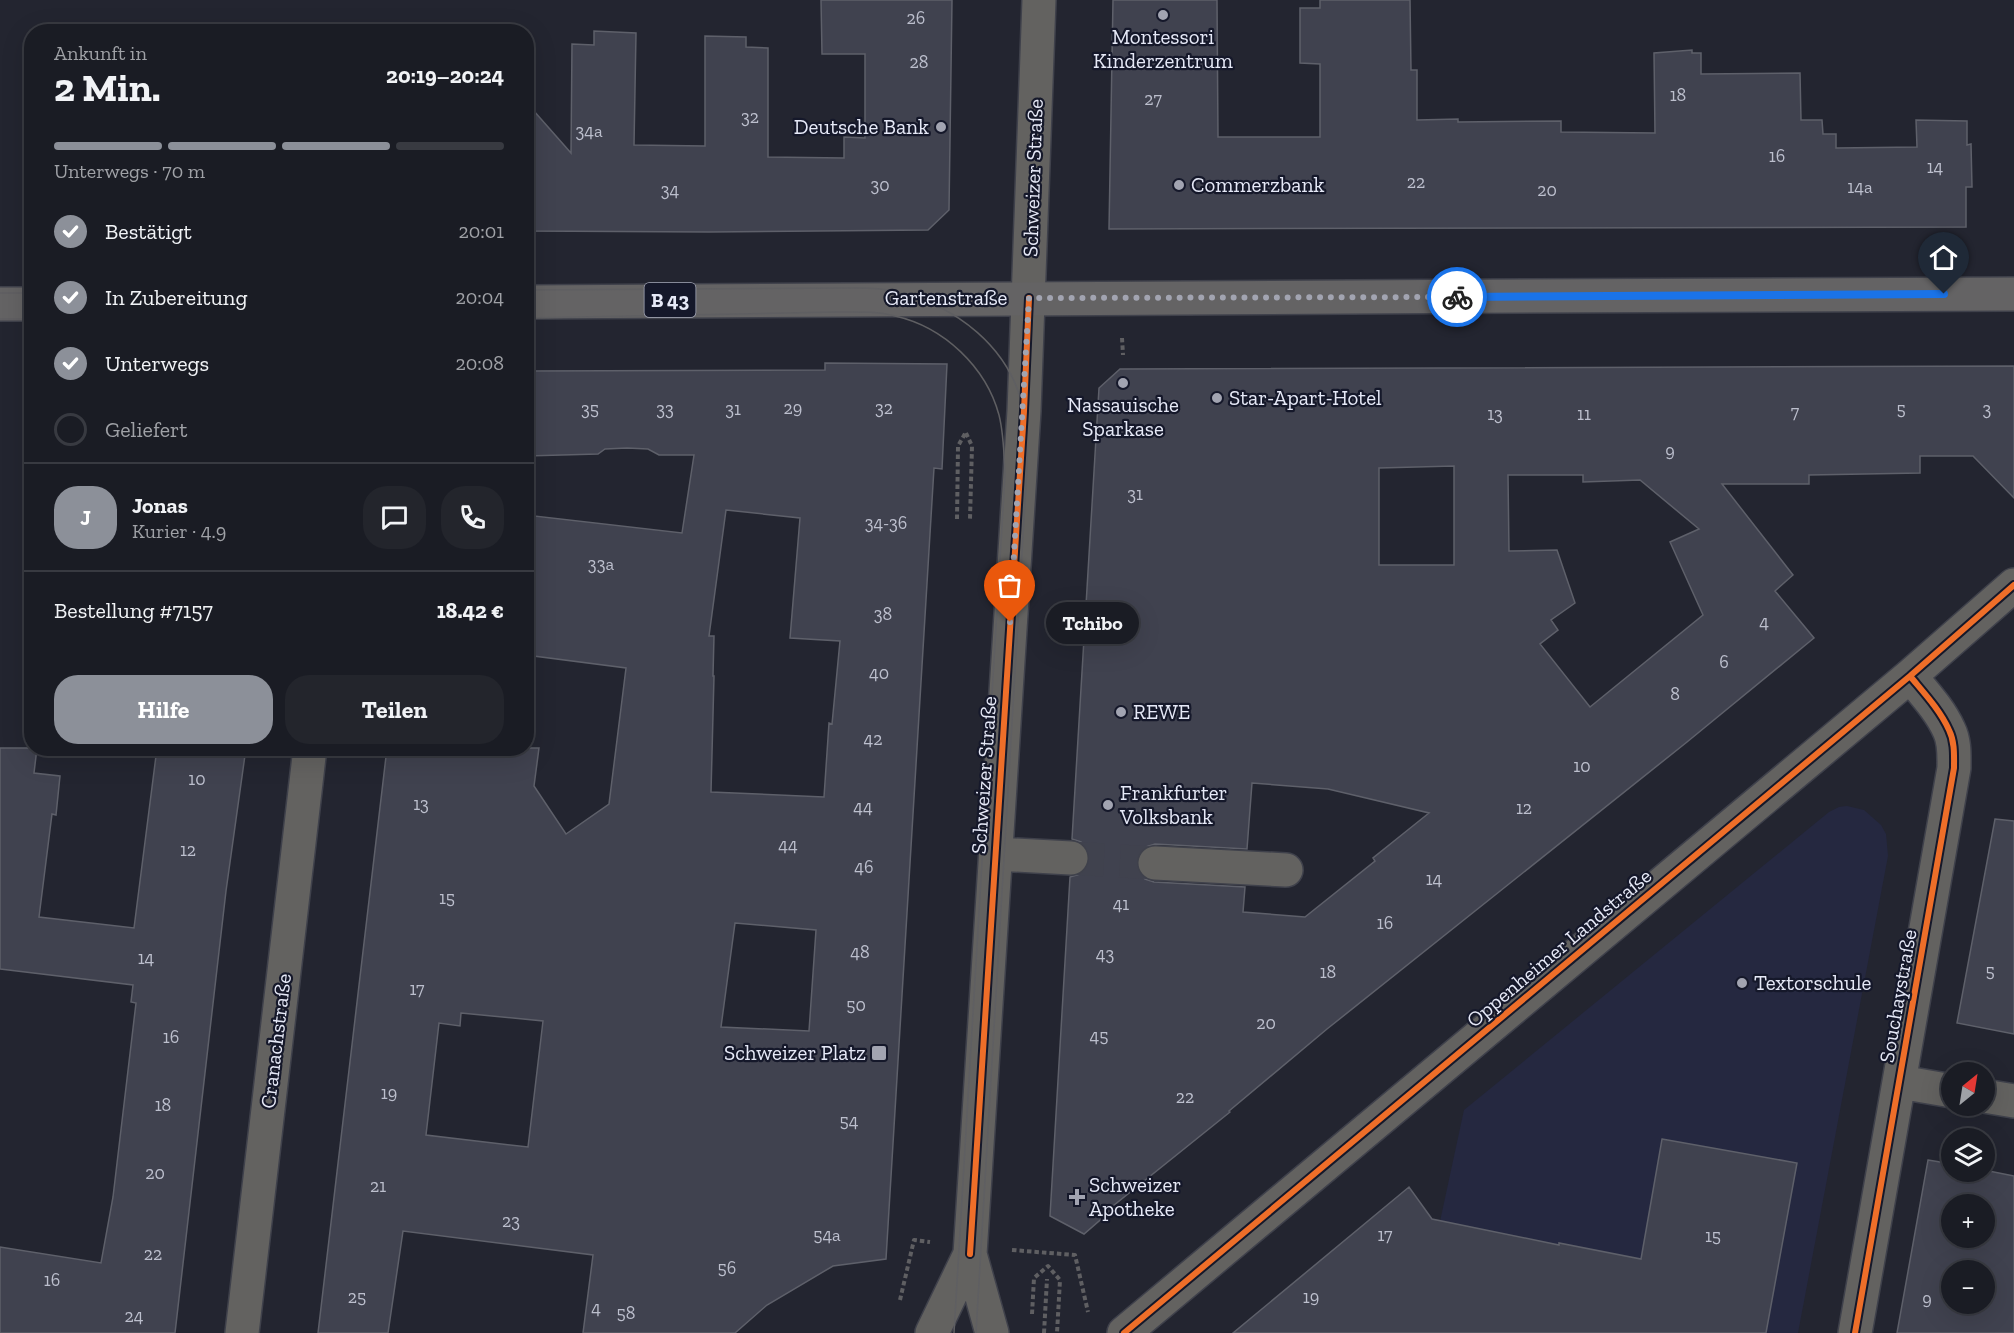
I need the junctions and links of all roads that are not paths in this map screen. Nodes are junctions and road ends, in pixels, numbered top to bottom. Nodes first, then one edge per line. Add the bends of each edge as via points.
1 (1039, 0) edge
2 (2014, 294) edge
3 (1029, 298) junction
4 (534, 302) edge
5 (0, 304) edge
6 (24, 304) edge
7 (2014, 585) edge
8 (1910, 676) junction
9 (309, 756) edge
10 (996, 854) junction
11 (1071, 858) tunnel mouth
12 (1155, 863) tunnel mouth
13 (1286, 870) dead end
14 (1900, 1082) junction
15 (1941, 1089) edge
16 (1995, 1098) edge
17 (2014, 1101) edge
18 (971, 1250) junction
19 (242, 1333) edge
20 (932, 1333) edge
21 (992, 1333) edge
22 (1124, 1333) edge
23 (1855, 1333) edge

1 - 3 street, Schweizer Straße
2 - 3 main road, Gartenstraße / B 43
3 - 4 main road, Gartenstraße / B 43
3 - 10 street, Schweizer Straße
5 - 6 main road
7 - 8 street, Oppenheimer Landstraße
8 - 14 street, Souchaystraße via 1950,732 1954,768
8 - 22 street, Oppenheimer Landstraße
9 - 19 street, Cranachstraße
10 - 11 street
10 - 18 street, Schweizer Straße
12 - 13 street
14 - 15 street
14 - 23 street, Souchaystraße
16 - 17 street
18 - 20 street
18 - 21 street

